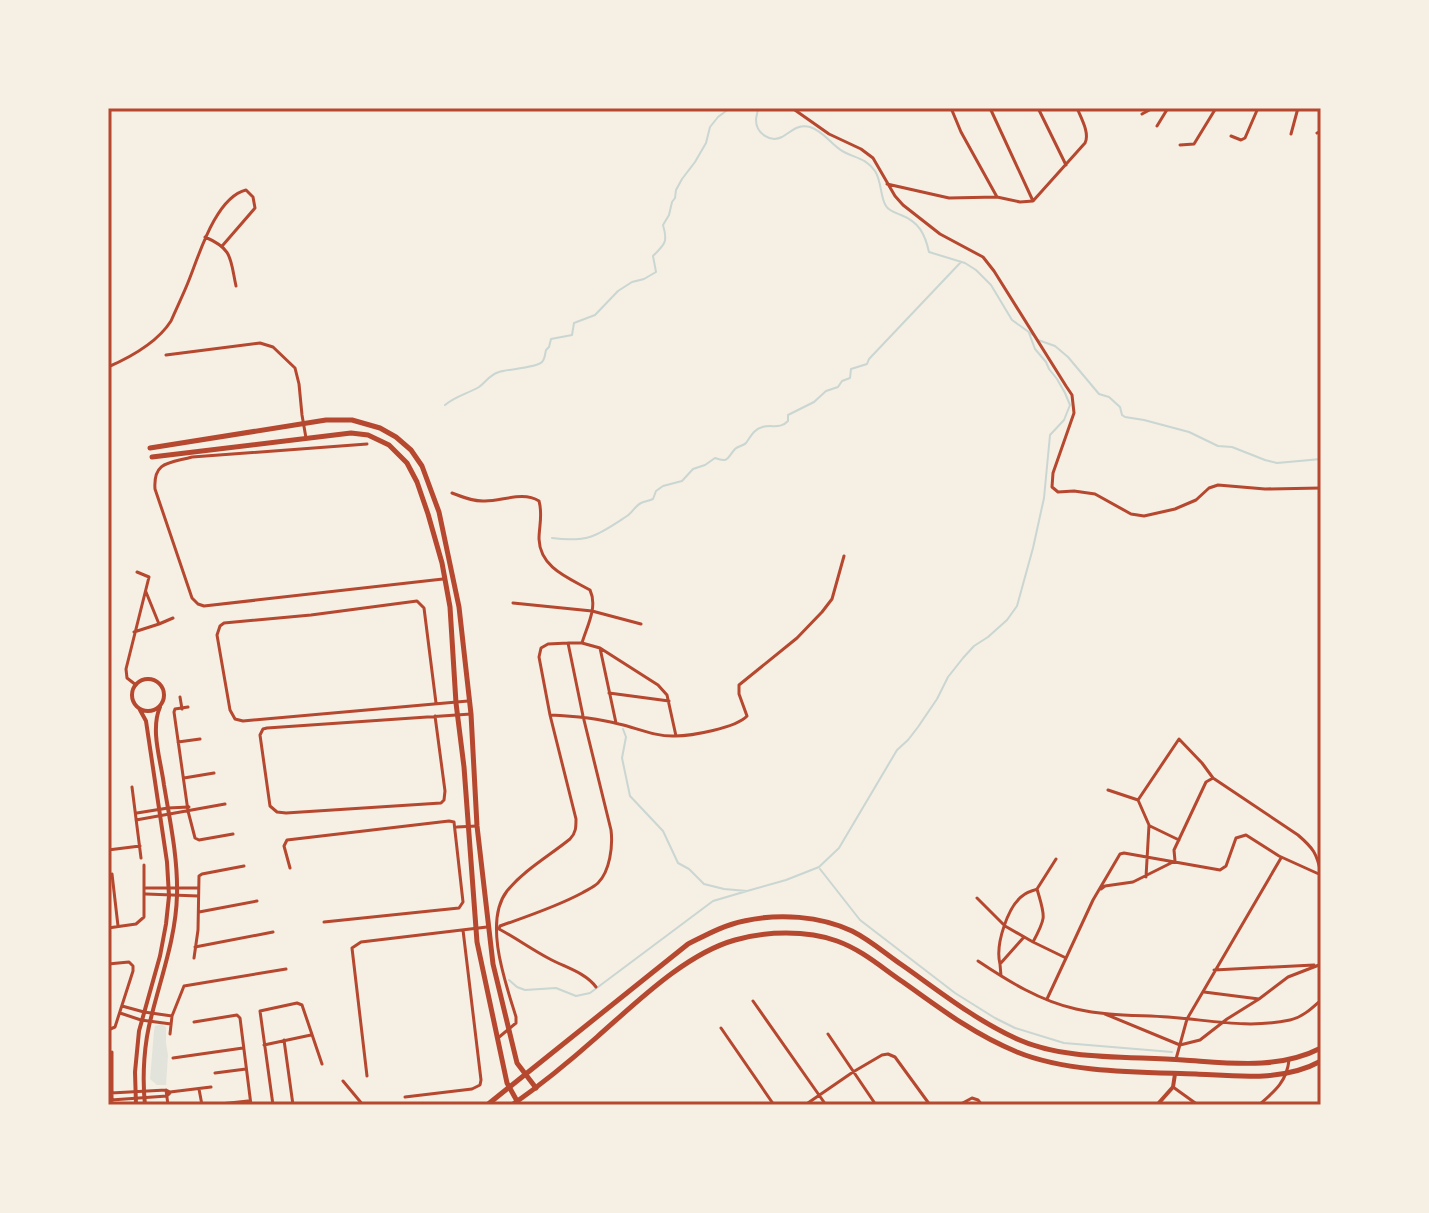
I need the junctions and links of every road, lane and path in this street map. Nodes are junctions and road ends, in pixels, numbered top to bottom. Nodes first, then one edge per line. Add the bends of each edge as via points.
1 (792, 108) edge
2 (951, 108) edge
3 (990, 108) edge
4 (1038, 108) edge
5 (1077, 108) edge
6 (1153, 108) edge
7 (1168, 108) edge
8 (1216, 108) edge
9 (1258, 108) edge
10 (1298, 108) edge
11 (1142, 114) dead end
12 (1157, 126) dead end
13 (1291, 134) dead end
14 (1231, 136) dead end
15 (1180, 145) dead end
16 (1066, 165) junction
17 (887, 184) junction
18 (997, 197) junction
19 (1033, 201) junction
20 (205, 237) junction
21 (223, 245) junction
22 (236, 286) dead end
23 (166, 355) dead end
24 (108, 367) edge
25 (303, 423) junction
26 (306, 438) junction
27 (367, 444) dead end
28 (150, 448) joint
29 (152, 457) joint
30 (1321, 488) edge
31 (452, 493) dead end
32 (844, 556) dead end
33 (137, 572) dead end
34 (149, 577) junction
35 (444, 579) junction
36 (453, 579) junction
37 (156, 580) dead end
38 (146, 592) junction
39 (513, 603) dead end
40 (592, 611) junction
41 (173, 618) dead end
42 (159, 624) junction
43 (641, 624) dead end
44 (134, 632) junction
45 (568, 643) junction
46 (582, 643) junction
47 (600, 648) junction
48 (136, 685) junction
49 (609, 693) junction
50 (180, 697) dead end
51 (468, 701) junction
52 (669, 701) junction
53 (436, 703) junction
54 (456, 703) junction
55 (160, 707) junction
56 (188, 707) dead end
57 (182, 709) junction
58 (140, 710) junction
59 (471, 714) junction
60 (458, 715) junction
61 (550, 715) junction
62 (435, 716) junction
63 (583, 716) junction
64 (616, 723) junction
65 (676, 736) junction
66 (200, 739) dead end
67 (157, 741) junction
68 (178, 742) junction
69 (149, 743) junction
70 (214, 773) dead end
71 (184, 778) junction
72 (1213, 778) junction
73 (132, 787) dead end
74 (1108, 790) dead end
75 (1138, 800) junction
76 (225, 804) dead end
77 (168, 808) junction
78 (160, 809) junction
79 (189, 809) junction
80 (136, 813) junction
81 (169, 814) junction
82 (161, 816) junction
83 (136, 820) junction
84 (1149, 825) junction
85 (467, 826) junction
86 (477, 826) junction
87 (456, 827) junction
88 (233, 834) dead end
89 (1179, 840) junction
90 (108, 843) edge
91 (140, 846) junction
92 (108, 850) edge
93 (1148, 857) junction
94 (141, 858) dead end
95 (1282, 858) junction
96 (1056, 859) dead end
97 (1175, 861) junction
98 (1320, 862) edge
99 (144, 865) dead end
100 (244, 866) dead end
101 (290, 868) dead end
102 (112, 874) dead end
103 (1321, 875) edge
104 (1146, 877) junction
105 (169, 887) junction
106 (177, 887) junction
107 (146, 888) junction
108 (198, 888) junction
109 (1037, 889) junction
110 (1099, 890) junction
111 (145, 894) junction
112 (169, 896) junction
113 (177, 896) junction
114 (198, 896) junction
115 (977, 898) dead end
116 (257, 901) dead end
117 (199, 912) junction
118 (324, 922) dead end
119 (118, 926) junction
120 (1005, 926) junction
121 (487, 927) junction
122 (108, 928) edge
123 (476, 928) junction
124 (463, 929) junction
125 (273, 932) dead end
126 (1024, 937) junction
127 (1033, 942) junction
128 (195, 947) junction
129 (194, 958) dead end
130 (1066, 958) junction
131 (978, 961) dead end
132 (108, 964) edge
133 (1000, 964) junction
134 (1320, 965) edge
135 (157, 966) junction
136 (166, 968) junction
137 (286, 969) dead end
138 (1214, 970) junction
139 (1001, 976) junction
140 (596, 987) dead end
141 (1202, 992) junction
142 (1047, 999) junction
143 (1259, 999) junction
144 (1321, 1000) edge
145 (753, 1001) dead end
146 (122, 1006) junction
147 (144, 1012) junction
148 (1100, 1012) junction
149 (120, 1013) junction
150 (151, 1014) junction
151 (172, 1016) junction
152 (1187, 1019) junction
153 (141, 1020) junction
154 (150, 1021) junction
155 (194, 1022) dead end
156 (171, 1024) junction
157 (1221, 1024) junction
158 (721, 1028) dead end
159 (108, 1030) edge
160 (509, 1030) junction
161 (170, 1034) dead end
162 (828, 1034) dead end
163 (311, 1035) junction
164 (498, 1038) junction
165 (1017, 1039) junction
166 (284, 1040) junction
167 (264, 1045) junction
168 (1180, 1045) junction
169 (243, 1048) junction
170 (1321, 1048) edge
171 (1014, 1051) junction
172 (112, 1052) dead end
173 (173, 1058) dead end
174 (1176, 1059) junction
175 (1289, 1060) junction
176 (1321, 1061) edge
177 (322, 1064) dead end
178 (110, 1068) edge
179 (246, 1069) junction
180 (853, 1072) junction
181 (215, 1073) dead end
182 (1175, 1073) junction
183 (1287, 1073) junction
184 (525, 1075) junction
185 (367, 1076) dead end
186 (343, 1081) dead end
187 (211, 1087) dead end
188 (1173, 1087) junction
189 (508, 1088) junction
190 (536, 1088) junction
191 (199, 1089) junction
192 (111, 1093) junction
193 (168, 1093) junction
194 (144, 1095) junction
195 (819, 1095) junction
196 (405, 1097) dead end
197 (135, 1099) edge
198 (111, 1103) edge
199 (250, 1103) edge
200 (514, 1103) edge
201 (220, 1104) edge
202 (145, 1105) edge
203 (168, 1105) edge
204 (202, 1105) edge
205 (273, 1105) edge
206 (293, 1105) edge
207 (363, 1105) edge
208 (487, 1105) edge
209 (774, 1105) edge
210 (805, 1105) edge
211 (826, 1105) edge
212 (876, 1105) edge
213 (930, 1105) edge
214 (959, 1105) edge
215 (982, 1105) edge
216 (1157, 1105) edge
217 (1198, 1105) edge
218 (1259, 1105) edge

1 - 17 street via 873,158
2 - 18 street
3 - 19 street
4 - 16 street
5 - 16 street via 1087,139
6 - 11 street
7 - 12 street
8 - 15 street via 1194,144
9 - 14 street via 1244,139
10 - 13 street
16 - 19 street
17 - 18 street via 949,198
17 - 30 street via 928,225 983,257 1072,395 1074,413 1053,473 1052,487 1058,492 1095,494 1144,516 1175,509 1218,485
18 - 19 street
20 - 21 street
20 - 21 street via 218,215 246,190 255,208
20 - 24 street via 165,330
21 - 22 street
23 - 25 street via 269,344 295,368
25 - 26 street
25 - 28 main road
25 - 36 main road via 352,420 380,428 411,450 439,512
26 - 29 main road
26 - 35 main road via 368,435 389,445 407,463 428,514
27 - 35 street via 192,457 159,468 155,489 192,598 204,606
28 - 29 street
31 - 40 street via 484,501 539,501 542,556 552,568 590,590
32 - 65 street via 832,599 822,612 739,685 747,716 742,722
33 - 34 street
34 - 37 street
34 - 38 street
35 - 36 street
35 - 54 main road
36 - 51 main road
38 - 42 street
38 - 44 street
39 - 40 street
40 - 43 street
40 - 46 street
41 - 42 street
42 - 44 street
44 - 48 street via 126,674
45 - 46 street
45 - 61 street via 548,644 539,653
45 - 63 street
46 - 47 street
47 - 49 street
47 - 52 street via 658,685
48 - 55 street via 148,679 159,683 165,694
48 - 58 street via 132,697
49 - 52 street
49 - 64 street
50 - 57 street
51 - 54 street
51 - 59 main road
52 - 65 street
53 - 53 street via 235,719 218,629 224,623 417,601 424,608
53 - 54 street
54 - 60 main road
55 - 58 street
55 - 67 street
56 - 57 street
57 - 68 street via 174,711
58 - 69 street
59 - 60 street
59 - 86 main road
60 - 62 street
60 - 85 main road
61 - 63 street
61 - 160 street via 576,829 506,892 500,905 499,949 516,1017
62 - 62 street via 263,729 270,806 286,813 441,803 445,791
63 - 64 street
63 - 140 street via 611,830 606,873 597,885 499,929 589,978
64 - 65 street
66 - 68 street
67 - 69 street
67 - 77 street
68 - 71 street
69 - 78 street
70 - 71 street
71 - 79 street
72 - 75 street via 1179,739
72 - 89 street via 1206,782
72 - 98 street via 1298,835
73 - 80 street
74 - 75 street
75 - 84 street
76 - 79 street
77 - 78 street
77 - 79 street
77 - 81 street
78 - 80 street
78 - 82 street
79 - 81 street
79 - 88 street via 197,840
80 - 83 street
81 - 82 street
81 - 106 street
82 - 83 street
82 - 105 street
83 - 91 street
84 - 89 street
84 - 93 street
85 - 86 street
85 - 87 street
85 - 123 main road
86 - 121 main road
87 - 101 street via 449,821 287,840
87 - 118 street via 463,902 459,908
89 - 97 street
90 - 92 street
91 - 92 street
91 - 94 street
93 - 97 street
93 - 104 street
93 - 110 street via 1120,854
95 - 97 street via 1246,835 1236,838 1223,869
95 - 103 street
95 - 138 street
96 - 109 street
97 - 104 street
98 - 103 street
99 - 107 street
100 - 108 street via 202,874
102 - 119 street
104 - 110 street
105 - 106 street
105 - 107 street
105 - 112 street
106 - 108 street
106 - 113 street
107 - 111 street
108 - 114 street
109 - 120 street via 1013,906
109 - 127 street via 1045,914
110 - 130 street
111 - 112 street
111 - 119 street via 142,920
112 - 113 street
112 - 135 street
113 - 114 street
113 - 136 street
114 - 117 street
115 - 120 street
116 - 117 street
117 - 128 street
119 - 122 street
120 - 126 street
120 - 133 street
121 - 123 street
121 - 160 main road
123 - 124 street
123 - 164 main road
124 - 185 street via 361,942 352,948
124 - 196 street via 480,1085
125 - 128 street
126 - 127 street
126 - 133 street
127 - 130 street
128 - 129 street
130 - 142 street
131 - 139 street
132 - 146 street via 133,966
133 - 139 street
134 - 138 street
134 - 143 street via 1288,977
135 - 136 street
135 - 147 street
136 - 150 street
137 - 151 street via 184,986
138 - 141 street
139 - 142 street
141 - 143 street
141 - 152 street
142 - 148 street
143 - 157 street
144 - 157 street via 1291,1020
145 - 195 street
146 - 147 street
146 - 149 street
147 - 150 street
147 - 153 street
148 - 152 street
148 - 168 street
149 - 153 street
149 - 159 street
150 - 151 street
150 - 154 street
151 - 156 street
152 - 157 street
152 - 168 street
153 - 154 street
153 - 197 street
154 - 156 street
154 - 194 street
155 - 169 street via 237,1015
156 - 161 street
157 - 168 street via 1200,1040
158 - 209 street
160 - 164 street
160 - 184 main road
162 - 180 street
163 - 166 street
163 - 167 street via 300,1003 262,1009
163 - 177 street
164 - 189 main road
165 - 171 main road
165 - 174 main road via 1056,1050
165 - 184 main road via 853,932 811,919 762,918 724,927 688,944
166 - 167 street
166 - 206 street
167 - 205 street
168 - 174 street
169 - 173 street
169 - 179 street
170 - 175 main road
171 - 182 main road via 1082,1068
171 - 190 main road via 972,1030 852,947 815,936 761,935 701,954
172 - 178 street
174 - 175 main road via 1262,1064
175 - 183 street
176 - 183 main road
178 - 192 street
179 - 181 street
179 - 199 street
180 - 195 street
180 - 212 street
180 - 213 street via 888,1054
182 - 183 main road
182 - 188 street
183 - 218 street
184 - 189 main road
184 - 190 main road
186 - 207 street
187 - 191 street
188 - 216 street
188 - 217 street
189 - 200 main road
189 - 208 main road
190 - 200 main road
191 - 193 street
191 - 204 street
192 - 197 street
192 - 198 street
193 - 194 street
193 - 203 street
194 - 197 street
194 - 202 street
195 - 210 street
195 - 211 street
197 - 198 street
199 - 201 street
214 - 215 street via 972,1098

